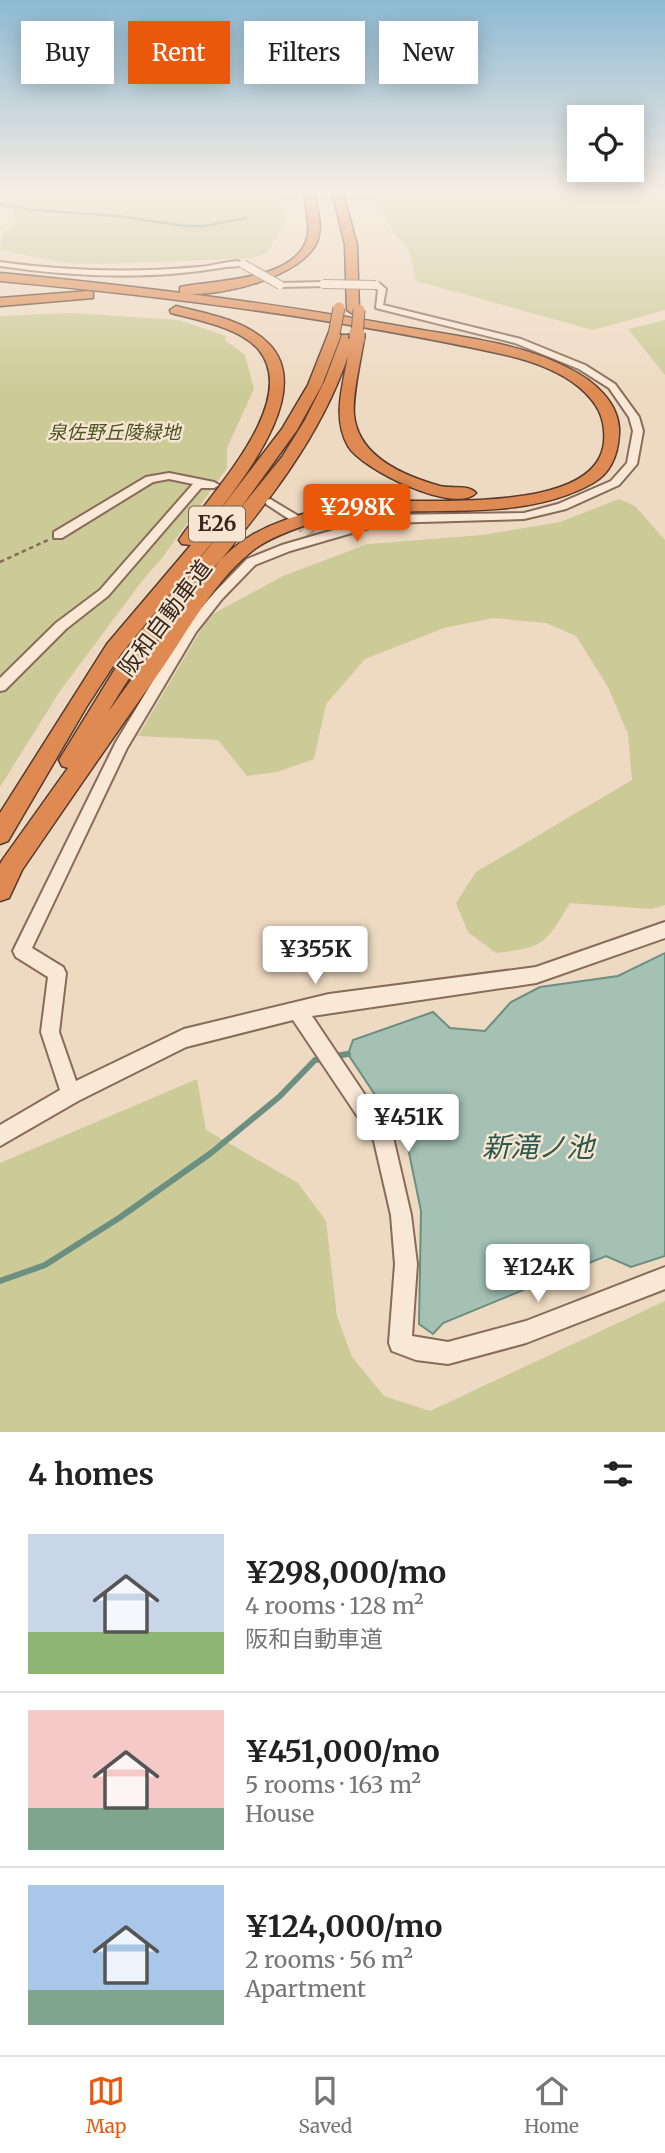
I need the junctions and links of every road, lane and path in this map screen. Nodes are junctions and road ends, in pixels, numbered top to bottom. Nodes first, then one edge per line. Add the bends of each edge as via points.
1 (300, 257) edge
2 (346, 257) edge
3 (350, 257) edge
4 (0, 264) edge
5 (0, 276) edge
6 (63, 283) junction
7 (0, 289) edge
8 (89, 295) junction
9 (0, 302) edge
10 (346, 337) junction
11 (270, 502) dead end
12 (296, 519) tunnel mouth
13 (58, 536) joint
14 (0, 562) edge
15 (114, 649) junction
16 (0, 686) edge
17 (114, 702) junction
18 (0, 834) edge
19 (0, 890) edge
20 (665, 930) edge
21 (301, 1017) junction
22 (71, 1094) junction
23 (0, 1136) edge
24 (665, 1278) edge

1 - 6 highway via 254,279 224,286 181,290
2 - 10 highway, 阪和自動車道 / E26, bridge via 339,308
3 - 10 highway, 阪和自動車道 / E26, bridge via 356,310
4 - 22 street, bridge via 147,271 209,270 243,264 280,285 376,285 382,289 379,306 518,341 582,366 612,386 634,417 638,431 632,464 615,484 562,507 524,516 365,523 251,562 218,596 191,629 121,746 22,951 57,973 50,1032
5 - 6 highway
6 - 17 highway via 365,324 528,356 584,382 609,414 615,431 609,458 590,479 536,499 347,510 291,524 252,543 211,583
7 - 8 highway
8 - 9 highway
8 - 10 highway via 310,321 516,360 567,380 596,406 602,432 595,452 582,471 504,494 441,492 389,473 355,445 346,414
8 - 15 highway via 196,314 242,330 274,358 279,380 275,407 257,442
10 - 15 highway, 阪和自動車道 / E26 via 274,453
10 - 17 highway, 阪和自動車道 / E26 via 329,388 290,455 147,635
11 - 12 street
13 - 14 path
13 - 16 street via 155,477 208,484 198,485 104,593 61,626
15 - 18 highway, 阪和自動車道 / E26
17 - 19 highway, 阪和自動車道 / E26
20 - 21 street via 537,975 329,1003
21 - 22 street via 184,1038
21 - 24 street via 383,1137 401,1215 405,1264 400,1343 448,1353 526,1332
22 - 23 street

